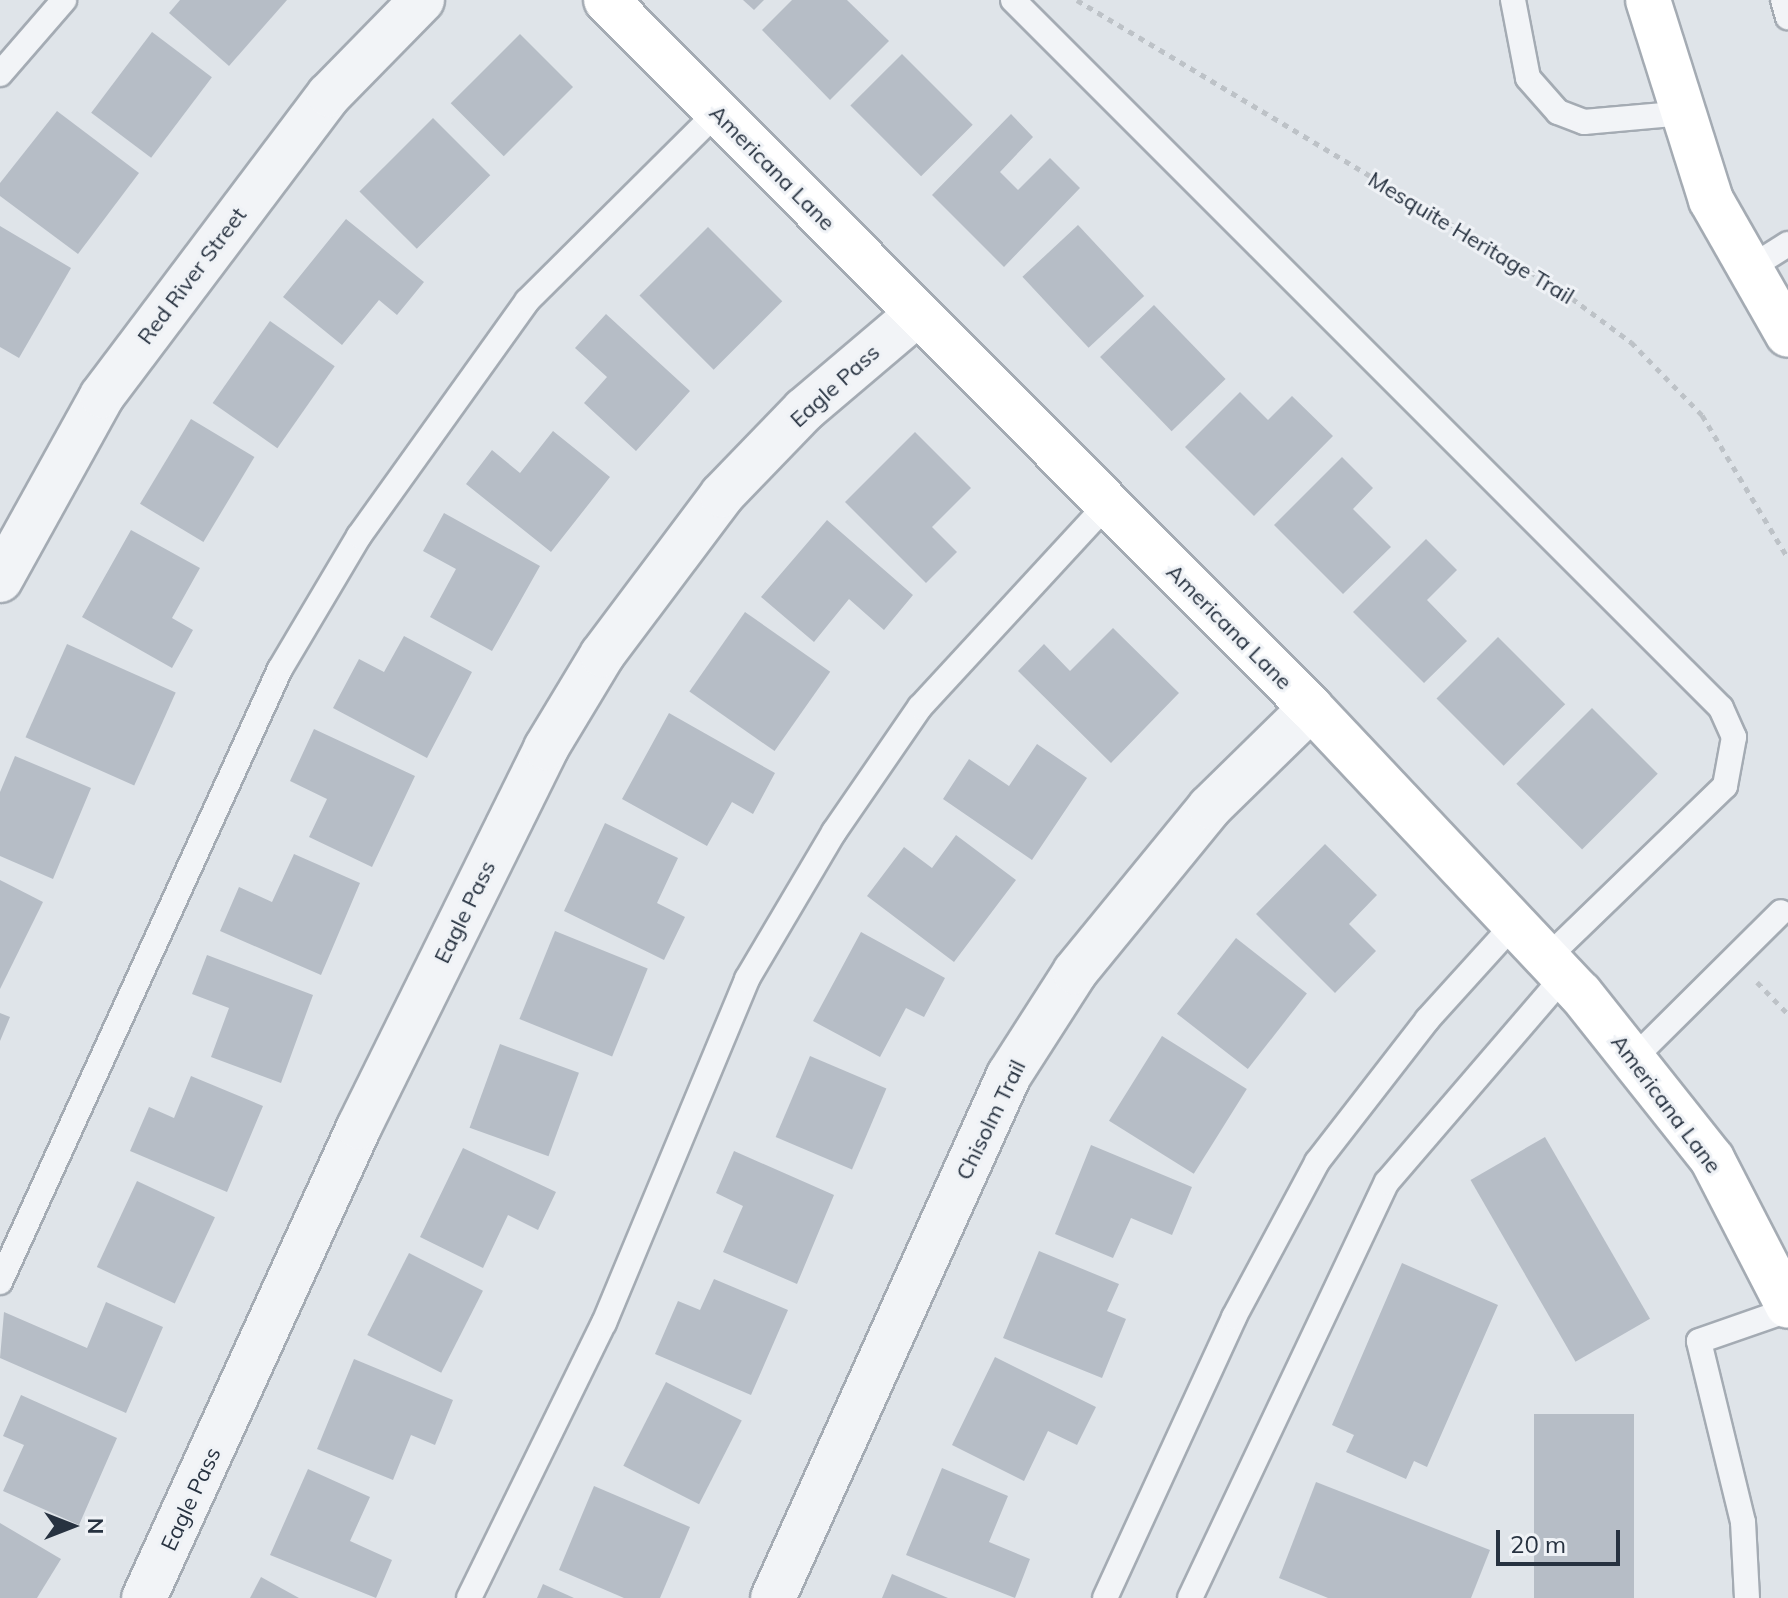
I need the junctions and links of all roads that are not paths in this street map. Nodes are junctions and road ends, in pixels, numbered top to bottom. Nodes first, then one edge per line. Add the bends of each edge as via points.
1 (64, 0) edge
2 (422, 0) edge
3 (606, 0) edge
4 (1013, 0) edge
5 (1513, 0) edge
6 (1648, 0) edge
7 (1783, 0) edge
8 (1788, 17) edge
9 (0, 74) edge
10 (717, 112) junction
11 (1684, 113) junction
12 (1788, 244) edge
13 (1750, 268) junction
14 (917, 314) junction
15 (1788, 335) edge
16 (1107, 504) junction
17 (0, 580) edge
18 (1311, 708) junction
19 (1781, 912) dead end
20 (1514, 924) junction
21 (1555, 967) junction
22 (1634, 1058) junction
23 (0, 1282) edge
24 (1788, 1308) edge
25 (144, 1598) edge
26 (469, 1598) edge
27 (773, 1598) edge
28 (1105, 1598) edge
29 (1190, 1598) edge
30 (1747, 1598) edge

1 - 9 lane
2 - 17 street, Red River Street via 329,95 102,396
3 - 10 street, Americana Lane
4 - 21 lane via 1721,708 1734,737 1725,786
5 - 11 lane via 1528,78 1558,112 1584,122
6 - 11 street
7 - 8 lane
10 - 14 street, Americana Lane
10 - 23 lane via 527,301 359,536 280,669
11 - 13 street via 1711,200
12 - 13 lane
13 - 15 street
14 - 16 street, Americana Lane
14 - 25 street, Eagle Pass via 804,410 722,495 602,655 562,722 359,1127
16 - 18 street, Americana Lane
16 - 26 lane via 920,707 747,979 622,1282
18 - 20 street, Americana Lane
18 - 27 street, Chisolm Trail via 1210,807 1075,972 1009,1075
19 - 22 lane
20 - 21 street, Americana Lane
20 - 28 lane via 1427,1020 1317,1162 1234,1317
21 - 22 street, Americana Lane
21 - 29 lane via 1387,1182
22 - 24 street, Americana Lane via 1712,1159
24 - 30 lane via 1699,1341 1743,1522

